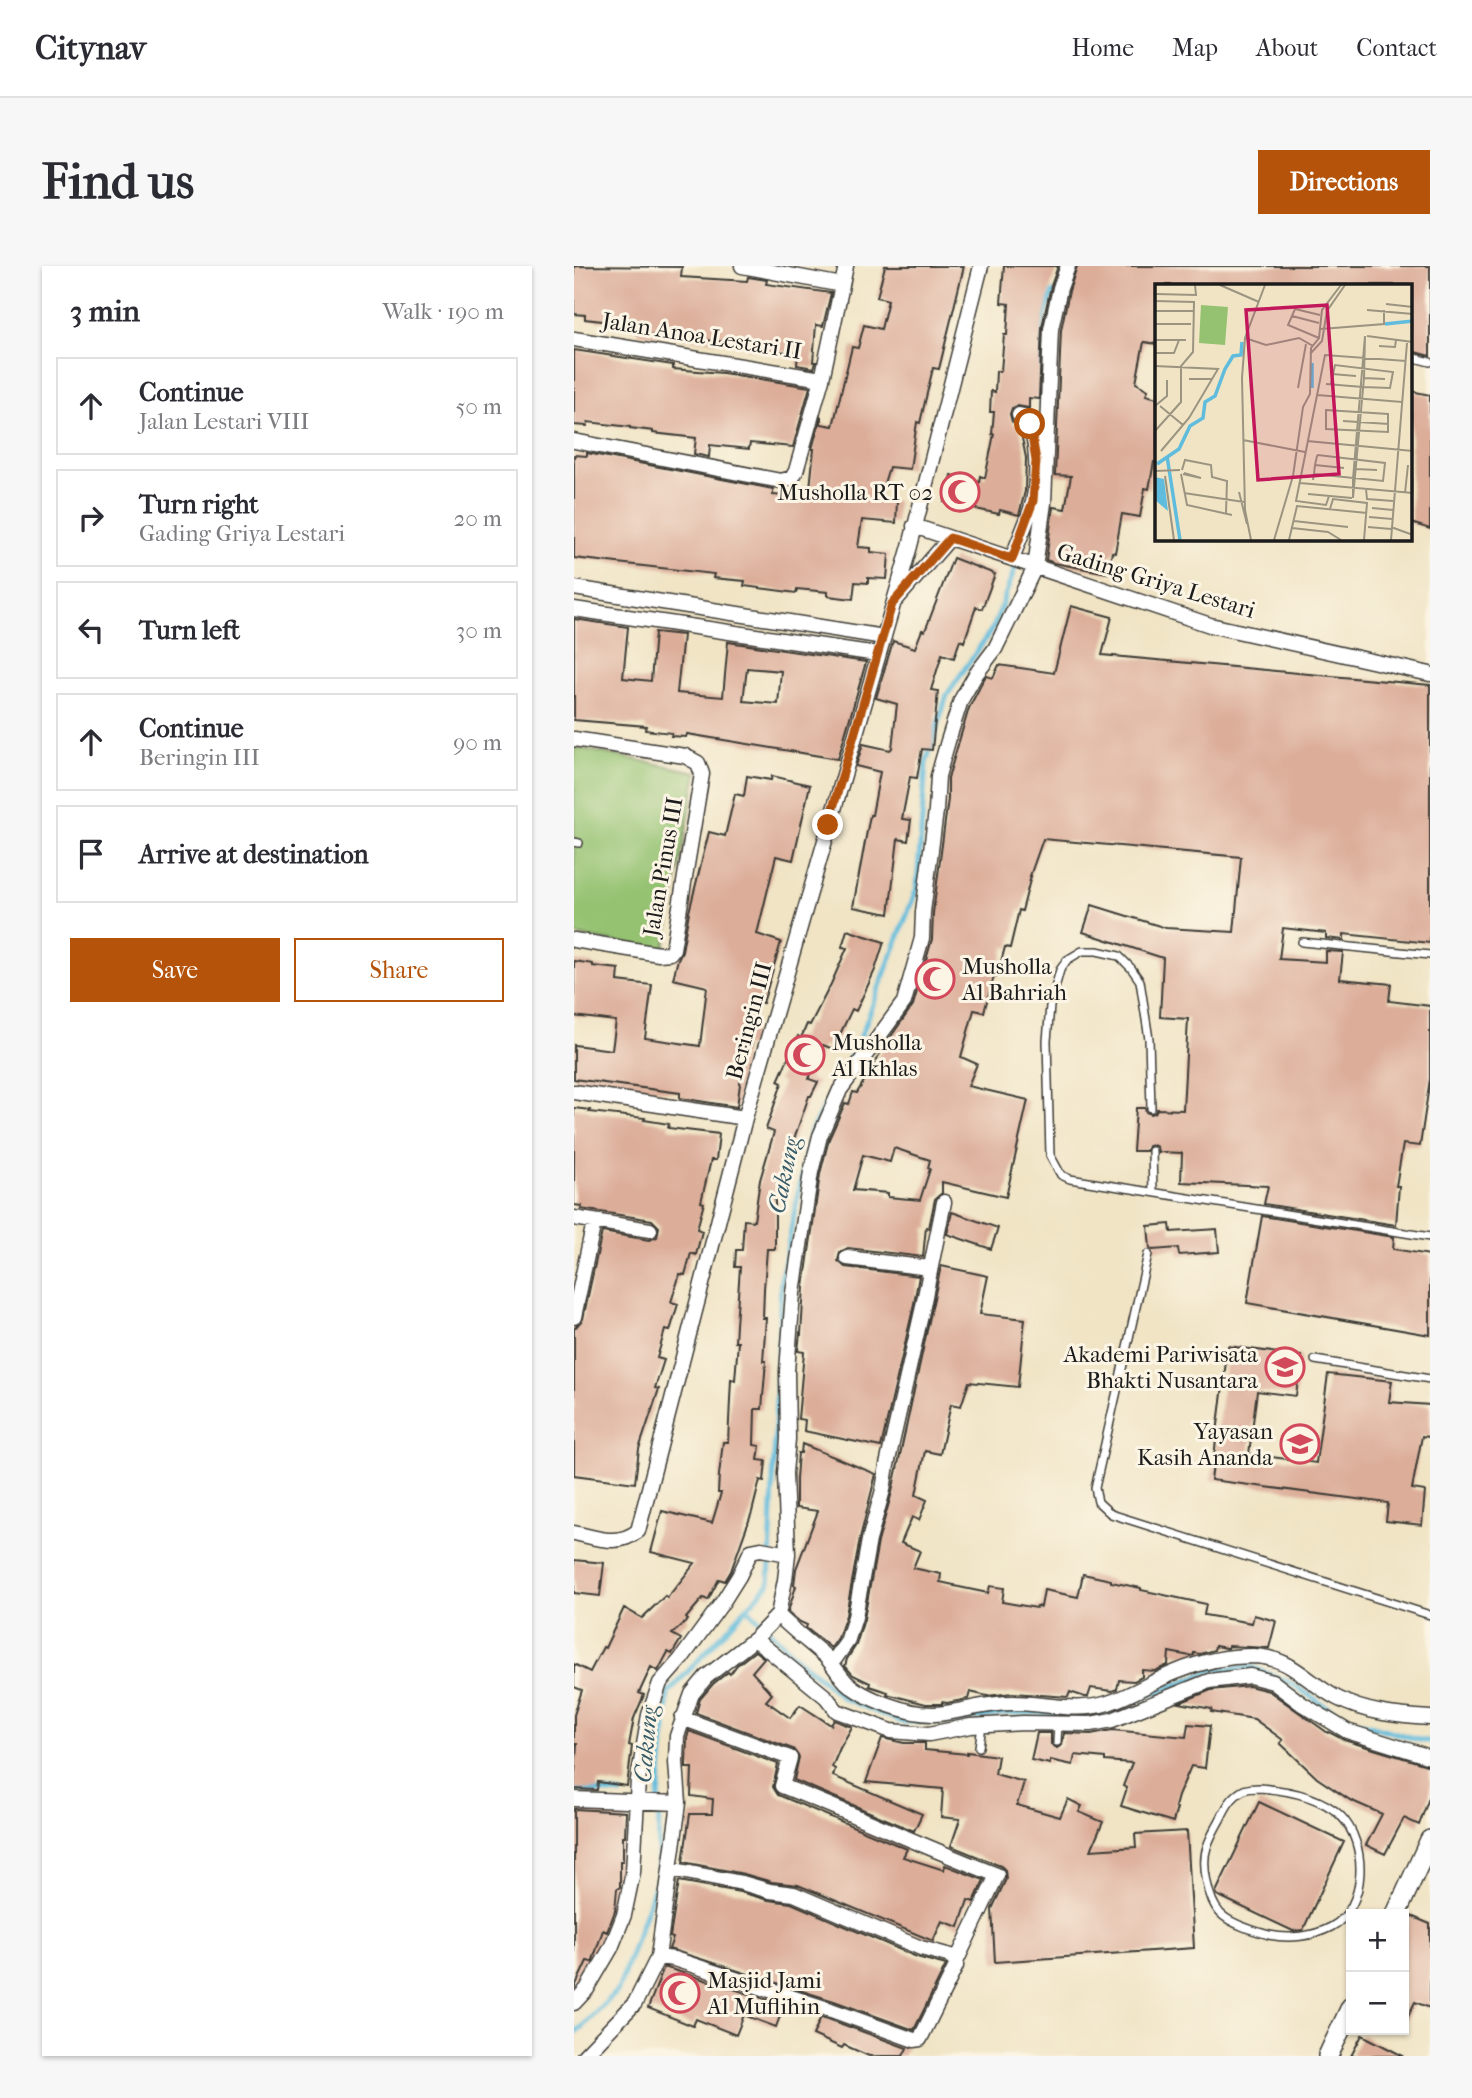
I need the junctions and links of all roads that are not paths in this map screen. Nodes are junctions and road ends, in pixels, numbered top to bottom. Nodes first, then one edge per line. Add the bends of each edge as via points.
1 (742, 266) edge
2 (846, 266) edge
3 (981, 266) edge
4 (1068, 266) edge
5 (842, 285) junction
6 (574, 339) edge
7 (1412, 357) edge
8 (1430, 362) edge
9 (822, 379) junction
10 (1018, 415) dead end
11 (574, 441) edge
12 (914, 526) junction
13 (950, 538) junction
14 (1014, 560) junction
15 (1033, 566) junction
16 (574, 588) edge
17 (892, 604) junction
18 (574, 609) edge
19 (884, 637) junction
20 (877, 654) junction
21 (1430, 674) edge
22 (574, 739) edge
23 (574, 940) edge
24 (1302, 942) dead end
25 (1430, 954) edge
26 (574, 1092) edge
27 (1151, 1108) dead end
28 (745, 1118) junction
29 (1152, 1151) dead end
30 (1153, 1192) junction
31 (944, 1202) dead end
32 (574, 1218) edge
33 (594, 1222) junction
34 (650, 1230) dead end
35 (1430, 1237) edge
36 (1148, 1254) dead end
37 (847, 1258) dead end
38 (930, 1268) junction
39 (574, 1317) edge
40 (1315, 1360) dead end
41 (1430, 1379) edge
42 (574, 1533) edge
43 (787, 1554) junction
44 (1430, 1615) edge
45 (777, 1616) junction
46 (756, 1638) junction
47 (832, 1663) junction
48 (682, 1718) junction
49 (1430, 1718) edge
50 (1058, 1722) junction
51 (982, 1725) junction
52 (1057, 1742) dead end
53 (979, 1747) dead end
54 (1430, 1757) edge
55 (574, 1799) edge
56 (638, 1800) junction
57 (676, 1803) junction
58 (1430, 1840) edge
59 (670, 1870) junction
60 (1398, 1909) edge
61 (1348, 1918) edge
62 (658, 1956) junction
63 (956, 1962) junction
64 (574, 2003) edge
65 (1346, 2018) edge
66 (584, 2056) edge
67 (1328, 2056) edge

1 - 5 street
2 - 5 street
3 - 12 street, Beringin III
4 - 15 street via 1051,329 1044,503
5 - 9 street
6 - 9 street, Jalan Anoa Lestari II
7 - 8 lane
9 - 11 street via 796,471 792,478 781,481
10 - 14 street via 1030,424 1036,461 1033,501
12 - 13 street, Gading Griya Lestari
12 - 17 street, Beringin III
13 - 14 street, Gading Griya Lestari
13 - 17 street
14 - 15 street, Gading Griya Lestari
15 - 21 street, Gading Griya Lestari via 1210,625
15 - 43 street via 995,649 961,700 948,741 938,776 922,938 904,1002 840,1090 820,1136 811,1172 786,1371
16 - 19 street
17 - 19 street, Beringin III
18 - 20 street
19 - 20 street, Beringin III
20 - 28 street, Beringin III
22 - 23 street, Jalan Pinus III via 685,756 698,763 702,774 670,953
24 - 25 lane
26 - 28 street
27 - 30 lane via 1149,1039 1140,981 1119,956 1082,951 1060,970 1049,1006 1050,1155 1061,1175 1070,1179
28 - 42 street, Beringin III via 638,1531 626,1540
29 - 30 lane
30 - 35 lane
31 - 38 street
32 - 33 street
33 - 34 street
33 - 39 street
36 - 44 lane via 1095,1488 1098,1502 1111,1514
37 - 38 street
38 - 47 street via 855,1618 847,1642
40 - 41 lane
43 - 45 street
43 - 56 street via 751,1551 722,1602 660,1683 649,1715
45 - 46 street
45 - 47 street
46 - 48 street via 706,1677
46 - 51 street via 837,1711 891,1731 929,1734
47 - 49 street via 848,1683 867,1695 896,1708 934,1714 988,1704 1091,1707 1199,1664 1258,1657 1281,1661 1336,1698 1364,1708
48 - 57 street via 677,1735
48 - 63 street via 790,1758 782,1786 997,1875
50 - 51 street
50 - 52 lane
50 - 54 street via 1112,1720 1209,1681 1250,1676 1273,1682 1347,1731
51 - 53 lane
55 - 56 street
56 - 57 street
56 - 64 street via 633,1872 624,1915 611,1948
57 - 59 street
58 - 60 main road
59 - 62 street
59 - 63 street via 794,1894 921,1948 951,1956
61 - 61 lane via 1323,1931 1279,1937 1244,1928 1220,1914 1205,1874 1206,1849 1230,1801 1245,1789 1288,1791 1338,1813 1353,1830 1360,1864 1358,1891
62 - 63 street via 915,2040 920,2039
62 - 66 street via 635,2003
65 - 67 main road

